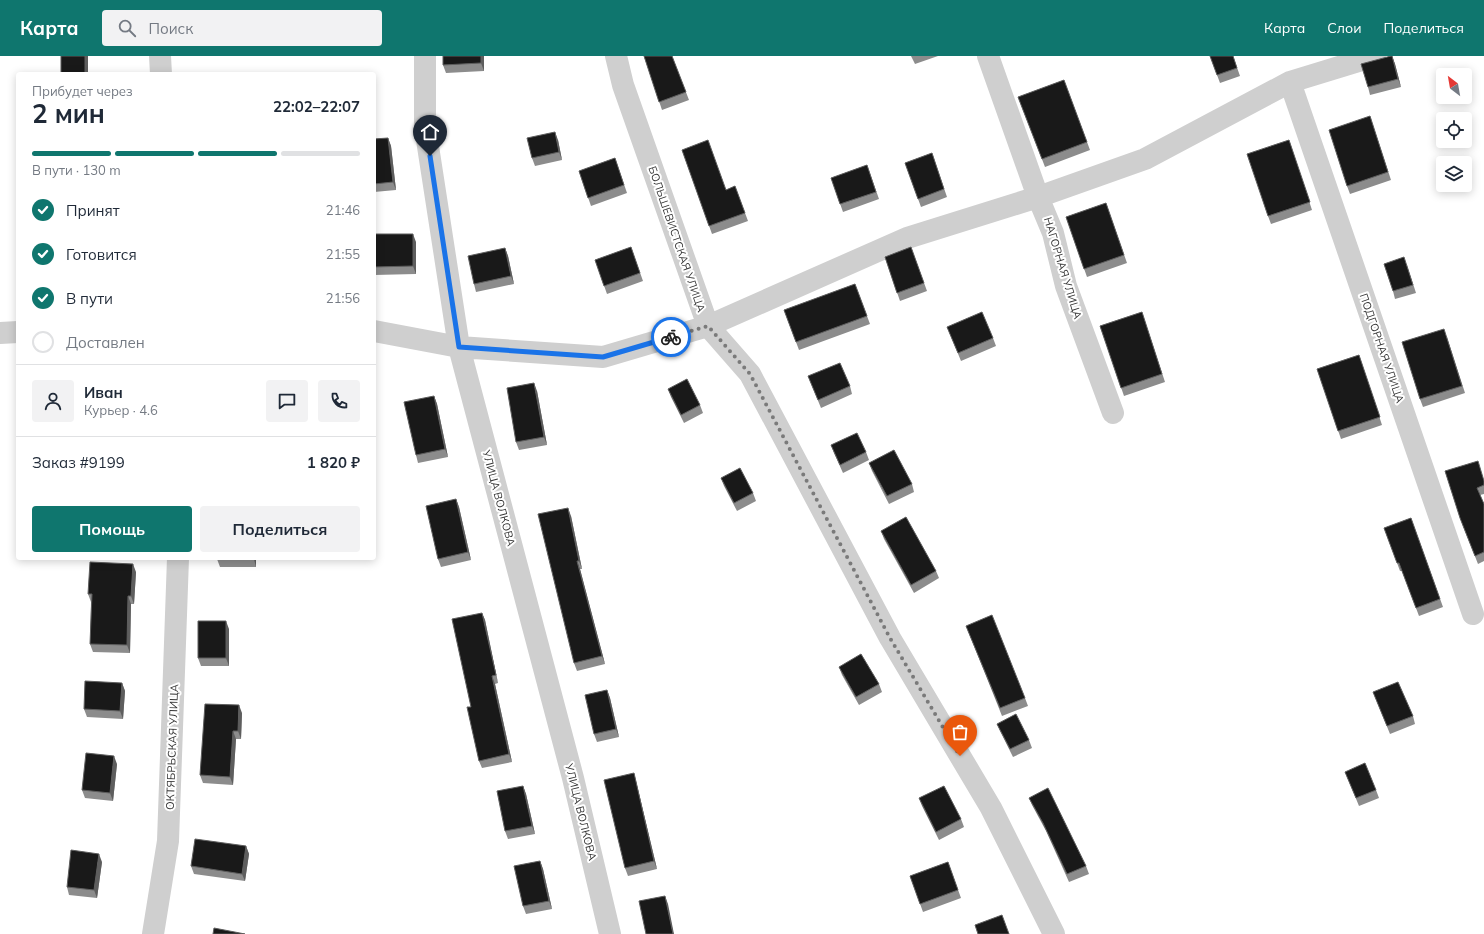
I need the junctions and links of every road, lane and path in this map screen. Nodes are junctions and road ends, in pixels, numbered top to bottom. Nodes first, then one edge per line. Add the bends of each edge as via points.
1 (160, 56) edge
2 (425, 56) edge
3 (616, 56) edge
4 (988, 56) edge
5 (1375, 56) edge
6 (161, 72) edge
7 (1290, 82) junction
8 (1038, 197) junction
9 (708, 326) junction
10 (376, 331) edge
11 (16, 332) edge
12 (0, 333) edge
13 (459, 347) junction
14 (1113, 413) dead end
15 (178, 560) edge
16 (1473, 614) dead end
17 (153, 934) edge
18 (610, 934) edge
19 (1054, 934) edge

1 - 6 street
2 - 13 street, УЛИЦА ВОЛКОВА via 426,127
3 - 9 street, БОЛЬШЕВИСТСКАЯ УЛИЦА via 623,85
4 - 8 street, НАГОРНАЯ УЛИЦА
5 - 7 street
7 - 8 street via 1145,159
7 - 16 street, ПОДГОРНАЯ УЛИЦА
8 - 9 street via 907,238
8 - 14 street, НАГОРНАЯ УЛИЦА via 1053,233 1066,286
9 - 13 street via 603,357
9 - 19 street, БОЛЬШЕВИСТСКАЯ УЛИЦА via 750,374 890,638 991,808
10 - 13 street
11 - 12 street
13 - 18 street, УЛИЦА ВОЛКОВА via 573,778
15 - 17 street, ОКТЯБРЬСКАЯ УЛИЦА via 168,841

